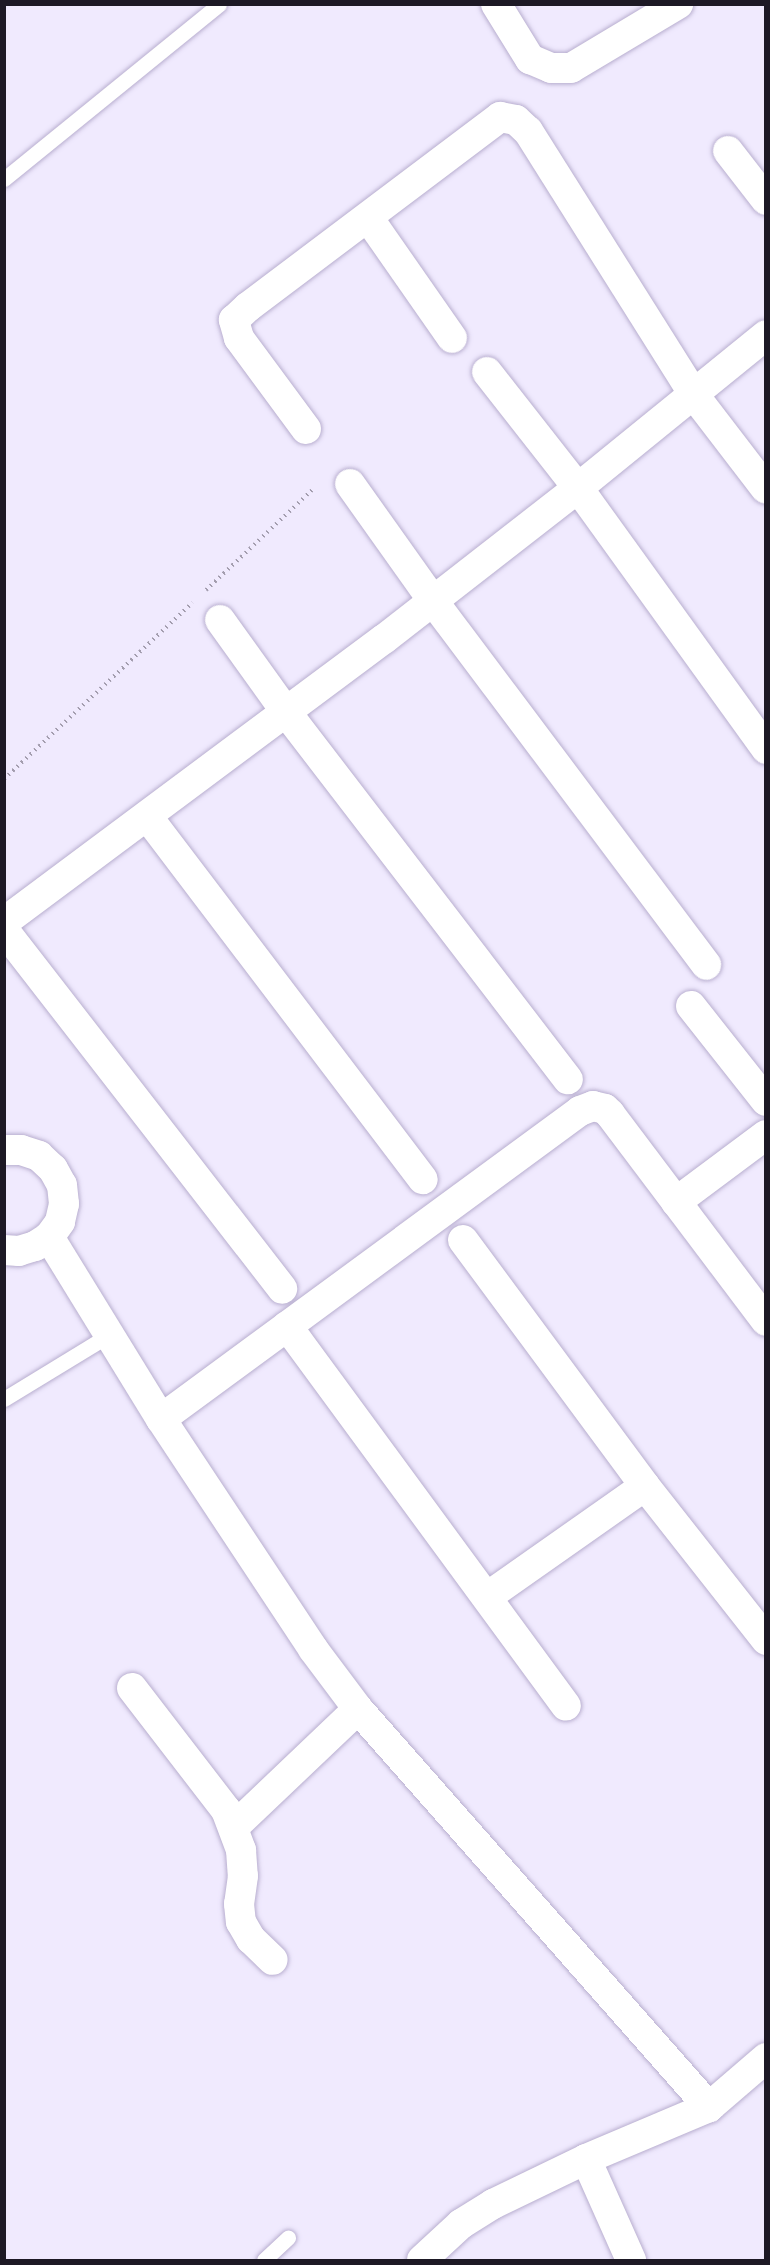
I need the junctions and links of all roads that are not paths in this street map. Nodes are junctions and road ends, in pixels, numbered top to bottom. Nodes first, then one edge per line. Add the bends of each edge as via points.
1 (219, 4) edge
2 (496, 4) edge
3 (678, 4) edge
4 (728, 151) dead end
5 (4, 179) edge
6 (765, 200) edge
7 (369, 219) junction
8 (765, 335) edge
9 (452, 338) dead end
10 (487, 372) dead end
11 (694, 395) junction
12 (306, 429) dead end
13 (350, 484) dead end
14 (578, 488) junction
15 (765, 489) edge
16 (433, 601) junction
17 (220, 620) dead end
18 (286, 712) junction
19 (765, 749) edge
20 (147, 816) junction
21 (4, 922) edge
22 (4, 930) edge
23 (706, 965) dead end
24 (691, 1006) dead end
25 (568, 1079) dead end
26 (765, 1101) edge
27 (765, 1135) edge
28 (4, 1150) edge
29 (423, 1179) dead end
30 (676, 1202) junction
31 (49, 1237) junction
32 (463, 1240) dead end
33 (4, 1250) edge
34 (282, 1289) dead end
35 (765, 1321) edge
36 (287, 1326) junction
37 (109, 1335) junction
38 (4, 1399) edge
39 (161, 1419) junction
40 (645, 1486) junction
41 (487, 1597) junction
42 (765, 1640) edge
43 (132, 1688) dead end
44 (566, 1706) dead end
45 (358, 1709) junction
46 (234, 1827) junction
47 (273, 1960) dead end
48 (765, 2058) edge
49 (709, 2107) junction
50 (586, 2159) junction
51 (288, 2238) dead end
52 (264, 2260) edge
53 (422, 2260) edge
54 (631, 2260) edge

1 - 5 lane
2 - 3 street via 531,59 551,68 571,68
4 - 6 street
7 - 9 street
7 - 11 street via 500,117 516,120 528,131
7 - 12 street via 234,320 239,338
8 - 11 street
10 - 14 street
11 - 14 street
11 - 15 street
13 - 16 street
14 - 16 street
14 - 19 street
16 - 18 street
16 - 23 street
17 - 18 street
18 - 20 street
18 - 25 street
20 - 21 street
20 - 29 street
22 - 34 street
24 - 26 street
27 - 30 street
28 - 31 street via 39,1156 53,1168 62,1185 64,1204 60,1222
30 - 35 street
30 - 36 street via 606,1108 593,1106 580,1111
31 - 33 street via 19,1251
31 - 37 street
32 - 40 street
36 - 39 street
36 - 41 street
37 - 38 lane
37 - 39 street
39 - 45 street via 313,1649
40 - 41 street
40 - 42 street
41 - 44 street
43 - 46 street via 226,1810
45 - 46 street
45 - 49 street
46 - 47 street via 243,1876 241,1922 251,1939
48 - 49 street
49 - 50 street
50 - 53 street via 493,2204 461,2224
50 - 54 street
51 - 52 lane

